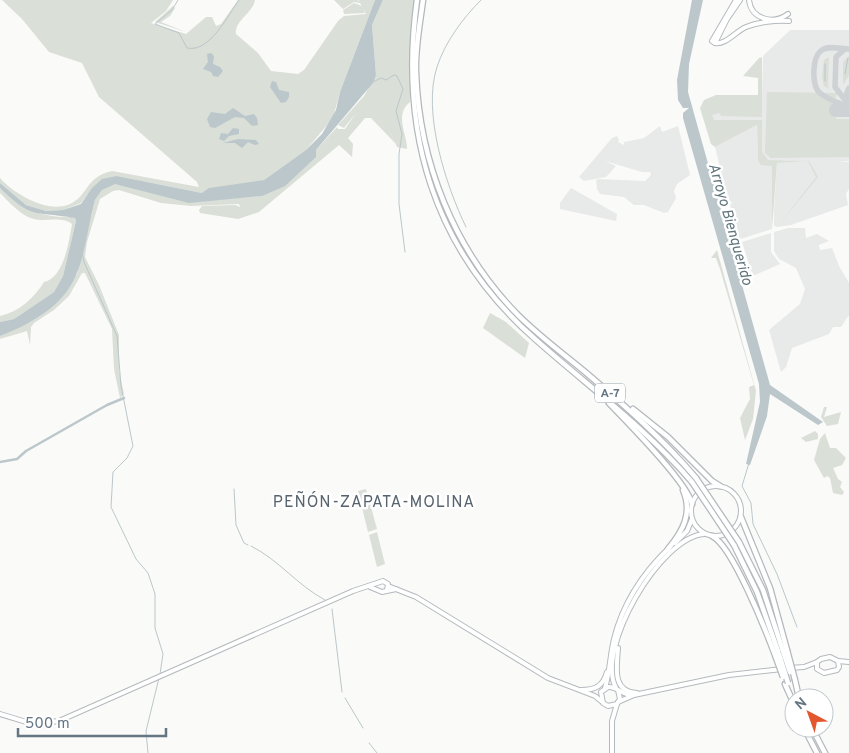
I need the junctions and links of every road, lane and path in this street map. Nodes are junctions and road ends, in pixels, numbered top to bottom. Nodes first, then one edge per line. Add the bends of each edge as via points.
1 (417, 0) edge
2 (423, 0) edge
3 (736, 0) edge
4 (740, 0) edge
5 (749, 0) edge
6 (788, 14) dead end
7 (790, 21) dead end
8 (714, 42) junction
9 (416, 104) junction
10 (594, 384) junction
11 (677, 480) junction
12 (720, 486) junction
13 (692, 504) junction
14 (741, 517) junction
15 (692, 519) junction
16 (704, 534) junction
17 (712, 536) junction
18 (668, 549) junction
19 (379, 583) junction
20 (367, 587) junction
21 (388, 588) junction
22 (378, 590) junction
23 (618, 639) junction
24 (781, 653) junction
25 (610, 658) junction
26 (838, 661) junction
27 (818, 662) junction
28 (849, 663) edge
29 (804, 667) junction
30 (839, 667) junction
31 (817, 669) junction
32 (790, 682) junction
33 (791, 688) edge
34 (793, 688) edge
35 (604, 689) junction
36 (617, 689) junction
37 (574, 690) junction
38 (588, 693) junction
39 (644, 693) junction
40 (634, 696) junction
41 (603, 703) junction
42 (618, 703) junction
43 (0, 714) edge
44 (612, 720) junction
45 (809, 738) edge
46 (817, 738) edge
47 (612, 753) edge
48 (817, 753) edge
49 (825, 753) edge

1 - 9 highway, A-7 via 412,37
2 - 9 highway, A-7
3 - 8 main road via 725,15
4 - 8 main road
5 - 6 main road via 752,10 760,18 771,19
7 - 8 main road via 752,25 738,30 724,42
9 - 10 highway, A-7 via 447,212 476,264 518,314
10 - 11 highway
10 - 12 highway via 668,437
10 - 24 highway, A-7, bridge via 694,480 736,544
11 - 13 highway
11 - 18 highway via 686,500 686,523
12 - 13 main road via 706,488
12 - 14 main road via 738,497
13 - 15 main road
14 - 17 main road via 739,524 728,534
14 - 24 highway via 770,588
15 - 16 main road
15 - 18 main road via 687,531
16 - 17 main road
16 - 23 main road via 690,538 657,566 633,601
17 - 24 highway via 723,545
18 - 25 main road via 629,599 619,621
19 - 20 main road
19 - 21 main road via 385,581
19 - 22 main road
20 - 22 main road
20 - 43 main road via 51,724 23,722
21 - 22 main road via 382,592
21 - 37 main road via 424,601 548,678
23 - 36 main road via 612,675
23 - 39 main road via 618,682 628,692
24 - 32 highway, A-7, bridge
24 - 32 highway, bridge
25 - 35 main road
25 - 37 main road via 604,681 598,688
26 - 27 main road via 830,657
26 - 28 main road
26 - 30 main road
27 - 29 main road
27 - 31 main road
28 - 30 main road
29 - 31 main road
29 - 39 main road via 729,675
30 - 31 main road via 824,673
32 - 33 highway, A-7
32 - 34 highway
35 - 36 main road
35 - 38 main road
35 - 41 main road via 600,695
36 - 40 main road
36 - 42 main road
37 - 38 main road
38 - 41 main road
39 - 40 main road
40 - 42 main road
41 - 42 main road via 612,706
41 - 44 main road
42 - 44 main road
44 - 47 main road
45 - 48 highway
46 - 49 highway

